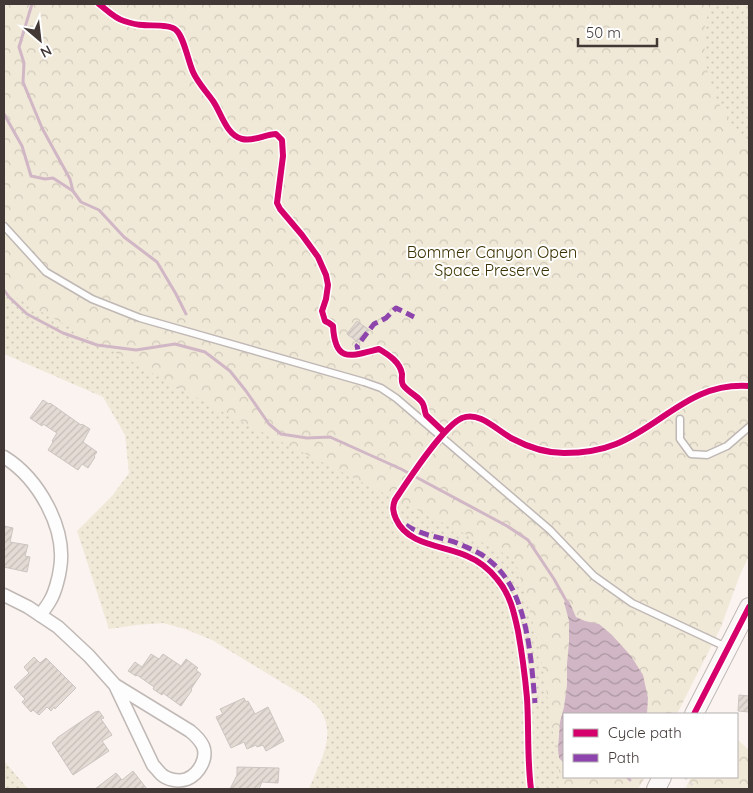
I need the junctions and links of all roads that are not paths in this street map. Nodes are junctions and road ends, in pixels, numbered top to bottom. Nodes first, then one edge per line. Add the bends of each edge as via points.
1 (4, 226) edge
2 (680, 419) dead end
3 (749, 427) edge
4 (4, 457) edge
5 (4, 595) edge
6 (749, 607) edge
7 (40, 615) junction
8 (728, 648) junction
9 (115, 684) junction
10 (695, 713) edge

1 - 8 lane via 46,272 92,299 140,318 381,388 550,530 594,576 632,604
2 - 3 lane via 680,439 691,454 706,455 727,446
4 - 7 street via 39,492 54,520 60,548 60,569 52,598
5 - 7 street
6 - 8 main road
7 - 9 street via 58,627
8 - 10 main road
9 - 9 street via 153,765 162,775 173,780 187,779 196,772 203,763 204,755 197,737

